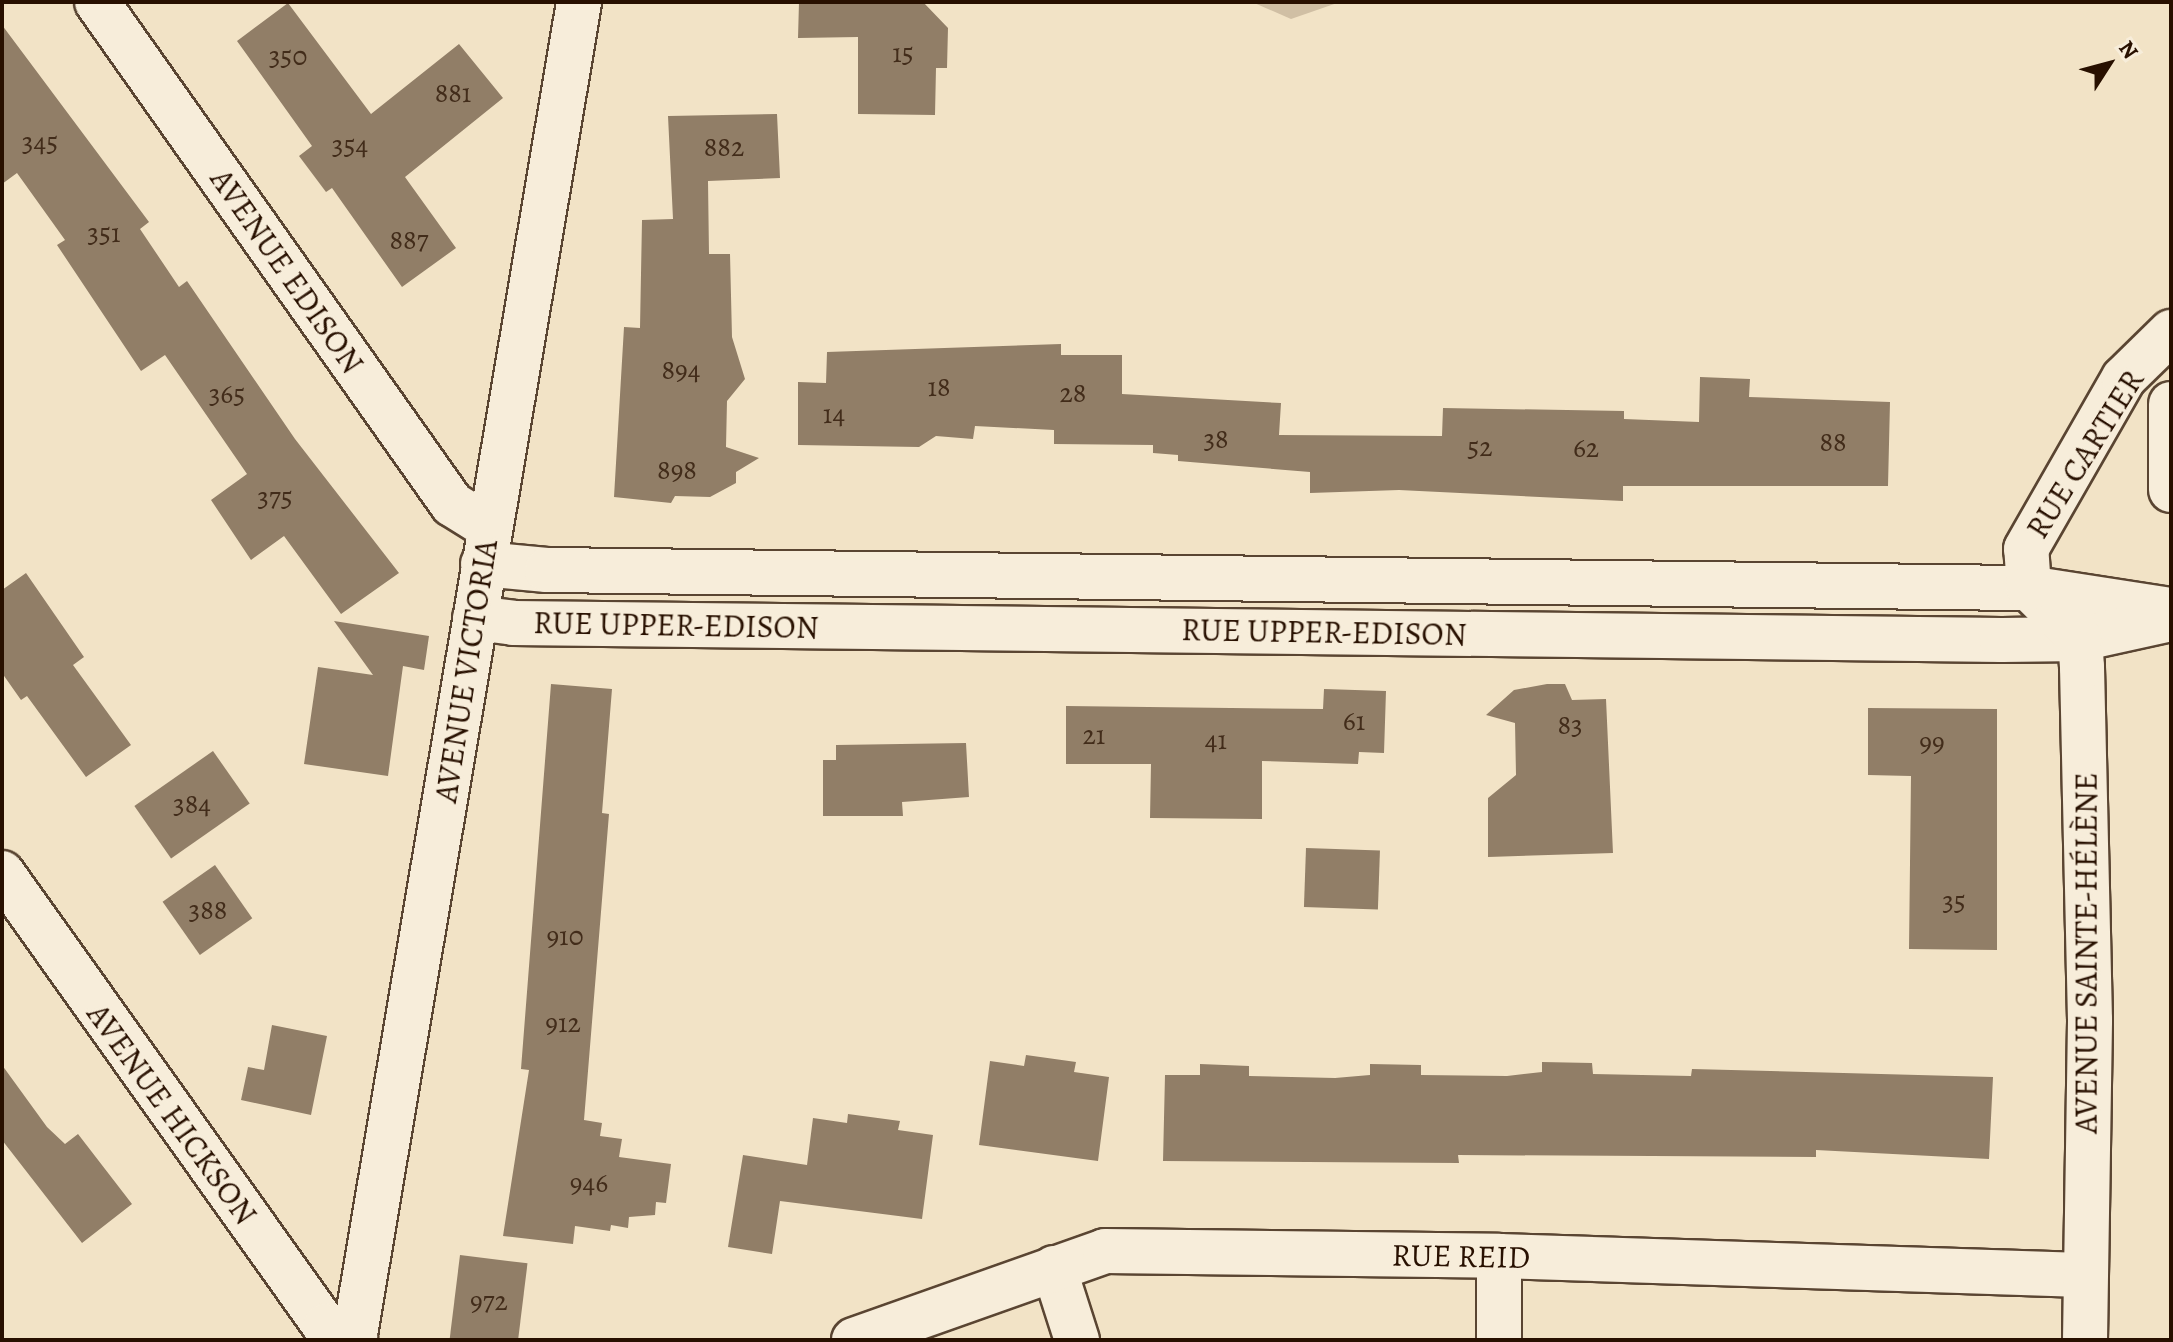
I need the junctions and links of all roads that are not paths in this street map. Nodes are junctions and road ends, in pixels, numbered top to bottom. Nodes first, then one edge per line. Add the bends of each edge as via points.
1 (97, 2) edge
2 (579, 2) edge
3 (2171, 332) edge
4 (2171, 404) edge
5 (2171, 490) edge
6 (486, 545) junction
7 (2029, 588) junction
8 (2171, 610) edge
9 (475, 618) junction
10 (2171, 619) edge
11 (2080, 639) junction
12 (2, 873) edge
13 (1499, 1256) junction
14 (1054, 1268) junction
15 (2083, 1275) junction
16 (355, 1339) edge
17 (854, 1340) edge
18 (1077, 1340) edge
19 (1499, 1340) edge
20 (2085, 1340) edge

1 - 6 street, AVENUE EDISON
2 - 6 street, AVENUE VICTORIA
3 - 7 street, RUE CARTIER via 2124,378 2026,549
4 - 5 street, RUE CARTIER
6 - 7 street, RUE UPPER-EDISON via 547,570
6 - 9 street, AVENUE VICTORIA
7 - 8 street, RUE UPPER-EDISON
7 - 11 street
9 - 11 street, RUE UPPER-EDISON via 513,623
9 - 16 street, AVENUE VICTORIA
10 - 11 street, RUE UPPER-EDISON
11 - 15 street, AVENUE SAINTE-HÉLÈNE via 2090,1020
12 - 16 street, AVENUE HICKSON via 325,1326
13 - 14 street, RUE REID via 1105,1251
13 - 15 street, RUE REID
13 - 19 street
14 - 17 street, RUE REID
14 - 18 street
15 - 20 street, AVENUE SAINTE-HÉLÈNE

